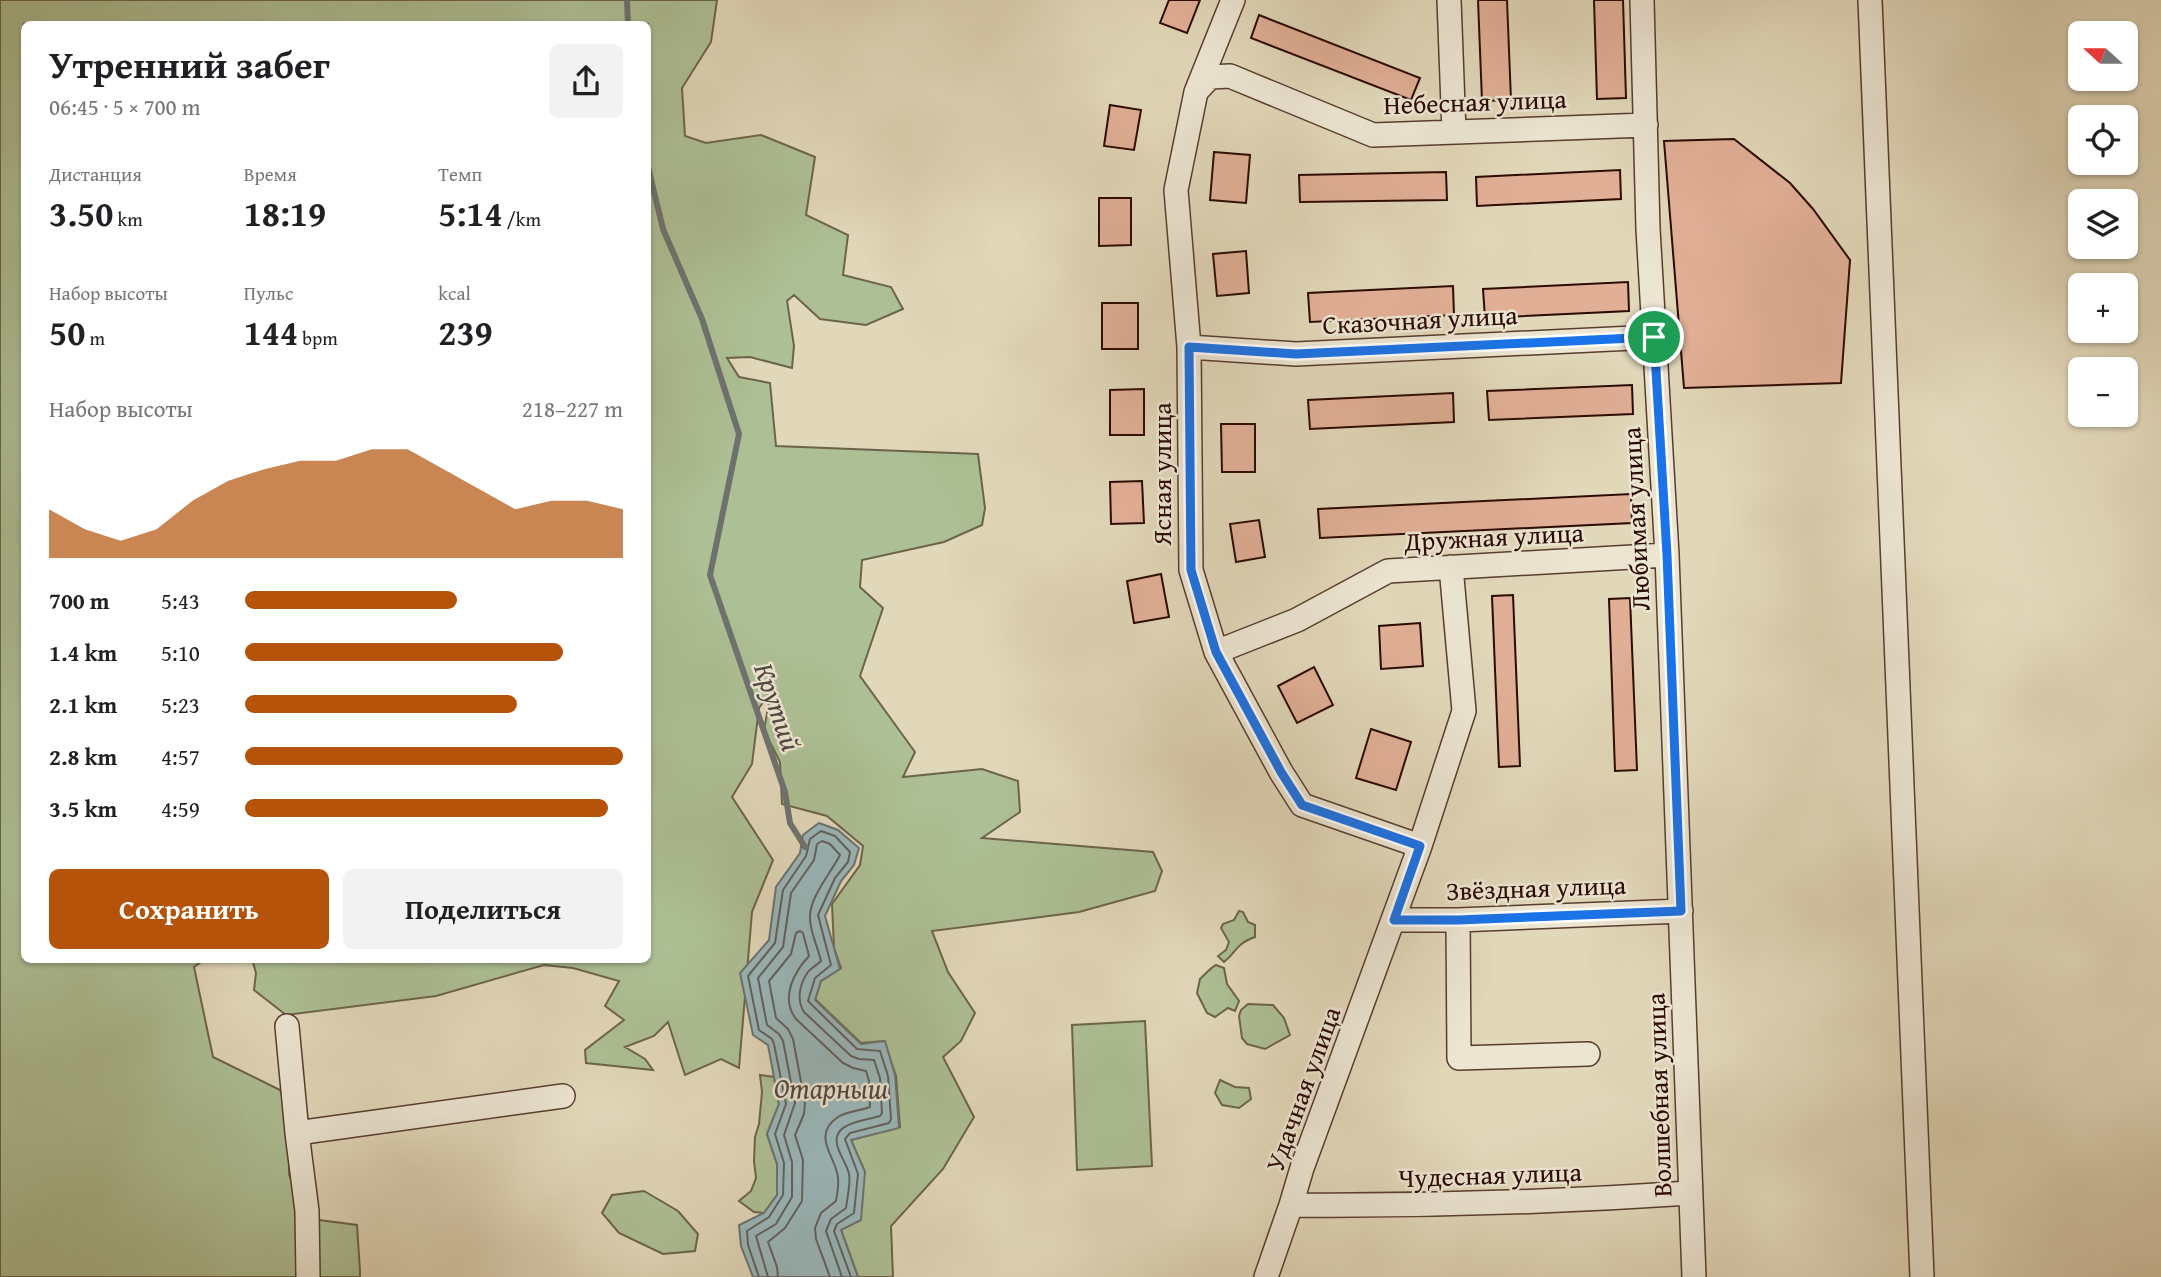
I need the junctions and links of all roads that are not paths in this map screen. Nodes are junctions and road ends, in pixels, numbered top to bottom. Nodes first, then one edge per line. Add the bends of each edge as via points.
1 (1233, 0) edge
2 (1449, 0) edge
3 (1642, 0) edge
4 (1870, 0) edge
5 (1196, 92) junction
6 (1646, 125) junction
7 (1454, 132) junction
8 (1654, 337) junction
9 (1189, 347) junction
10 (1667, 555) junction
11 (1451, 567) junction
12 (1216, 652) junction
13 (1420, 846) junction
14 (1681, 911) junction
15 (1394, 920) junction
16 (1458, 920) junction
17 (287, 1026) dead end
18 (1588, 1054) dead end
19 (563, 1096) dead end
20 (297, 1133) junction
21 (1690, 1194) junction
22 (1292, 1205) junction
23 (308, 1277) edge
24 (1266, 1277) edge
25 (1694, 1277) edge
26 (1922, 1277) edge

1 - 5 street, Ясная улица
2 - 7 street
3 - 6 street, Любимая улица
4 - 26 street
5 - 7 street, Небесная улица via 1210,78 1230,76 1373,135
5 - 9 street, Ясная улица via 1176,190
6 - 7 street, Небесная улица
6 - 8 street, Любимая улица
8 - 9 street, Сказочная улица via 1296,354
8 - 10 street, Любимая улица
9 - 12 street, Ясная улица via 1191,570
10 - 11 street, Дружная улица
10 - 14 street, Любимая улица
11 - 12 street, Дружная улица via 1388,571 1297,620
11 - 13 street, Удачная улица via 1464,710
12 - 13 street, Ясная улица via 1302,805
13 - 15 street, Удачная улица
14 - 16 street, Звёздная улица
14 - 21 street, Волшебная улица
15 - 16 street, Звёздная улица
15 - 22 street, Удачная улица
16 - 18 street via 1459,1058
17 - 20 street
19 - 20 street
20 - 23 street via 307,1211
21 - 22 street, Чудесная улица via 1391,1206
21 - 25 street, Волшебная улица
22 - 24 street, Удачная улица

